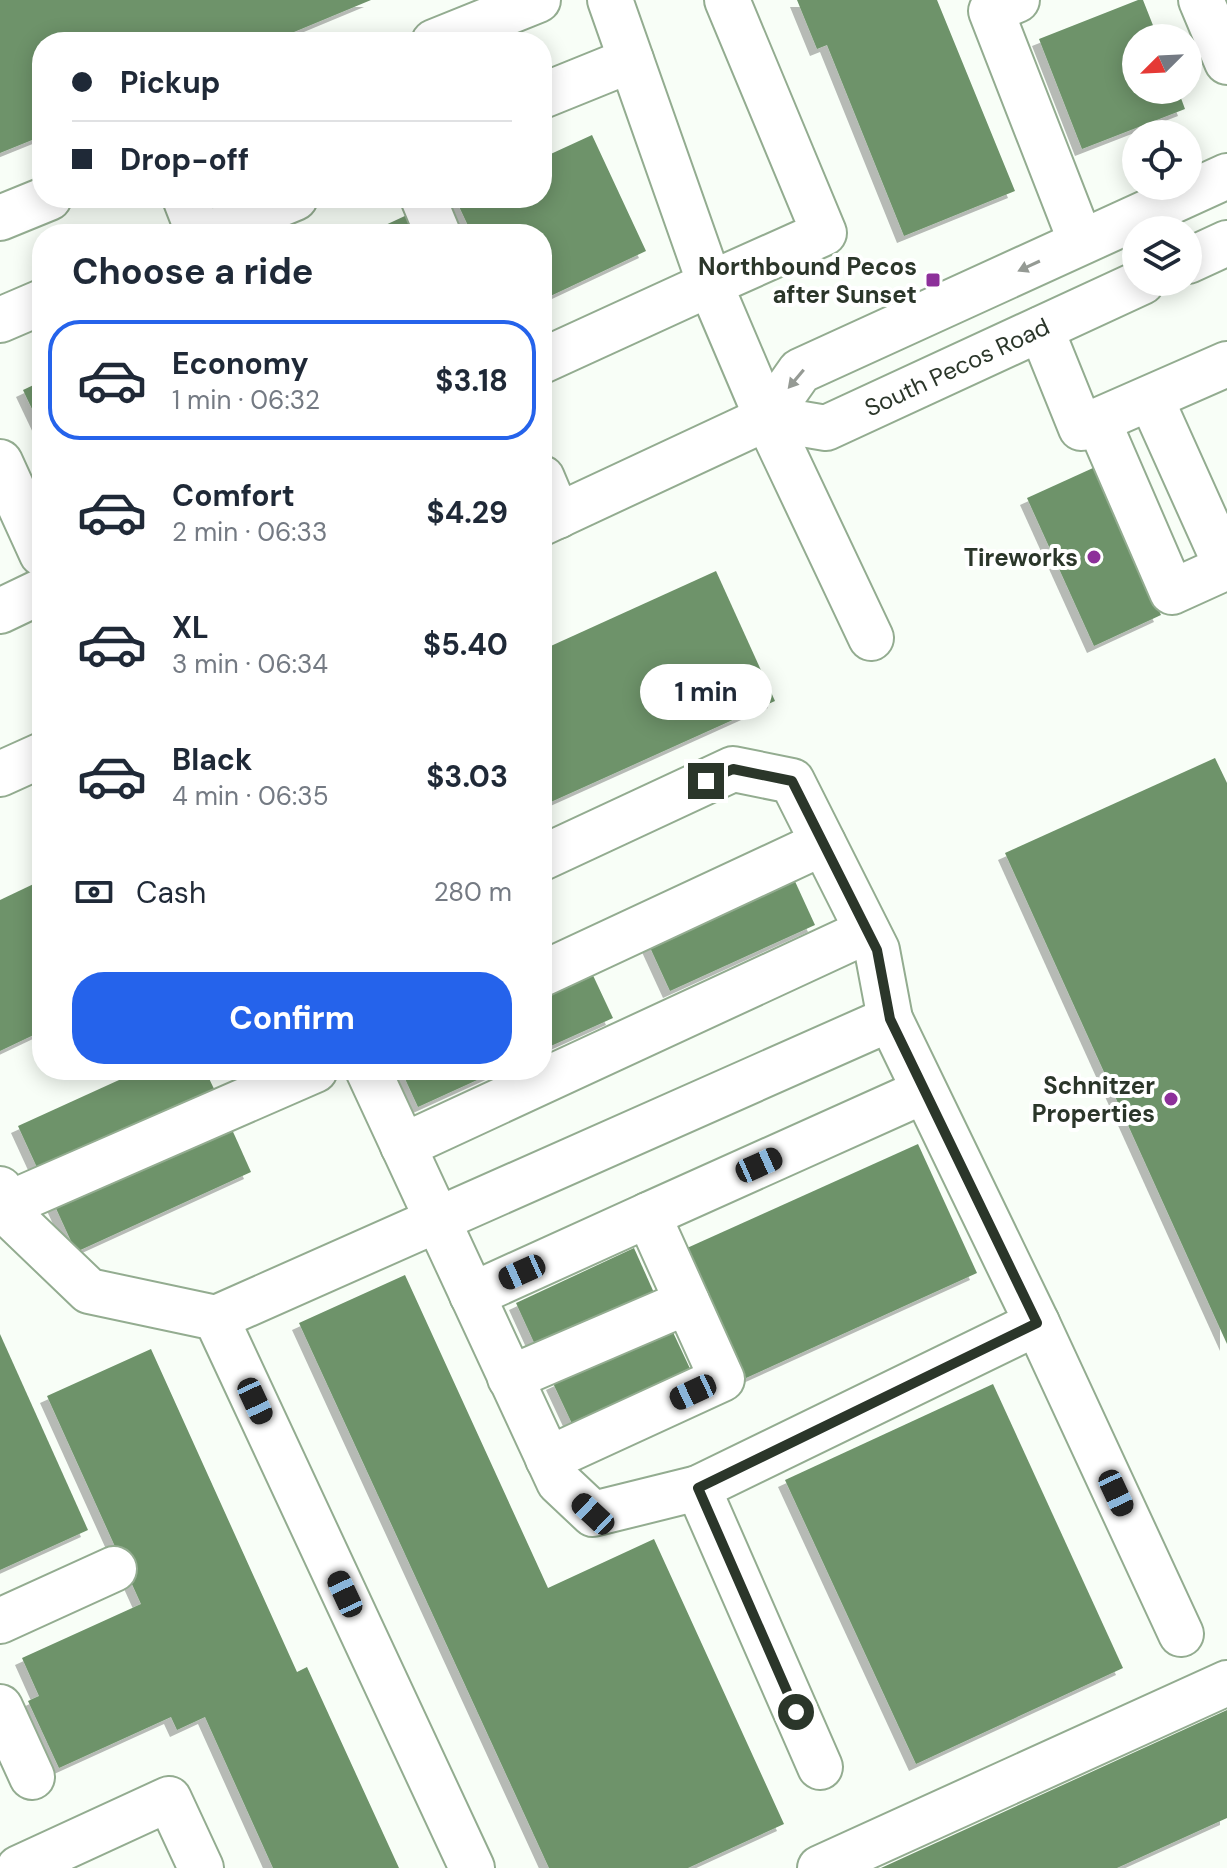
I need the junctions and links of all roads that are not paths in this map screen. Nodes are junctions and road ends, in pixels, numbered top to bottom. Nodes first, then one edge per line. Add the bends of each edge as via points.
1 (538, 0) edge
2 (610, 0) edge
3 (727, 0) edge
4 (1204, 1) edge
5 (998, 4) edge
6 (459, 32) edge
7 (631, 60) junction
8 (1227, 62) edge
9 (552, 92) edge
10 (1227, 176) edge
11 (32, 205) edge
12 (271, 208) edge
13 (0, 218) edge
14 (232, 224) edge
15 (1081, 242) junction
16 (1227, 243) edge
17 (1202, 255) edge
18 (710, 284) junction
19 (1122, 291) edge
20 (32, 306) edge
21 (0, 320) edge
22 (1041, 329) junction
23 (552, 356) edge
24 (1227, 364) edge
25 (1151, 399) junction
26 (767, 418) junction
27 (1098, 421) junction
28 (0, 462) edge
29 (552, 503) edge
30 (32, 532) edge
31 (1227, 568) edge
32 (32, 596) edge
33 (0, 611) edge
34 (871, 638) dead end
35 (32, 760) edge
36 (0, 774) edge
37 (823, 843) junction
38 (552, 853) edge
39 (867, 931) junction
40 (552, 969) edge
41 (890, 1019) junction
42 (552, 1077) edge
43 (290, 1080) edge
44 (373, 1080) edge
45 (545, 1080) edge
46 (924, 1091) junction
47 (403, 1146) junction
48 (3, 1197) edge
49 (648, 1215) junction
50 (437, 1220) junction
51 (472, 1295) junction
52 (687, 1302) junction
53 (216, 1318) junction
54 (1037, 1323) junction
55 (510, 1378) junction
56 (548, 1459) junction
57 (698, 1488) junction
58 (114, 1569) dead end
59 (0, 1621) edge
60 (1181, 1634) dead end
61 (1227, 1683) edge
62 (0, 1707) edge
63 (820, 1767) dead end
64 (32, 1777) dead end
65 (22, 1867) edge
66 (201, 1868) edge
67 (472, 1868) edge
68 (820, 1868) edge

1 - 6 main road
2 - 7 main road
3 - 18 main road via 824,233
4 - 8 main road
5 - 15 main road
7 - 9 main road
7 - 18 main road
10 - 15 main road
11 - 13 main road
12 - 14 main road
15 -> 26 main road via 800,371
16 - 17 main road
18 - 23 main road
18 - 26 main road
19 - 22 main road, South Pecos Road
20 - 21 main road
22 - 26 main road, South Pecos Road via 826,428
22 - 27 main road via 1081,428
24 - 25 main road
25 - 27 main road
25 - 31 main road
26 - 29 main road
26 - 34 main road
27 - 31 main road via 1172,592
28 - 30 main road
32 - 33 main road
35 - 36 main road
37 - 38 main road via 792,781 733,769
37 - 39 main road
37 - 40 main road
39 - 41 main road via 877,950
39 - 42 main road
41 - 46 main road
41 - 50 main road
43 - 48 main road
44 - 47 main road
45 - 47 main road
46 - 49 main road
46 - 54 main road
47 - 50 main road
48 - 53 main road via 11,1216 89,1291
49 - 51 main road
49 - 52 main road
50 - 51 main road
50 - 53 main road
51 - 55 main road
52 - 55 main road
52 - 56 main road via 722,1379
53 - 67 main road
54 - 57 main road
54 - 60 main road
55 - 56 main road
56 - 57 main road via 559,1482 593,1514
57 - 63 main road
58 - 59 main road
61 - 68 main road
62 - 64 main road
65 - 66 main road via 169,1799

